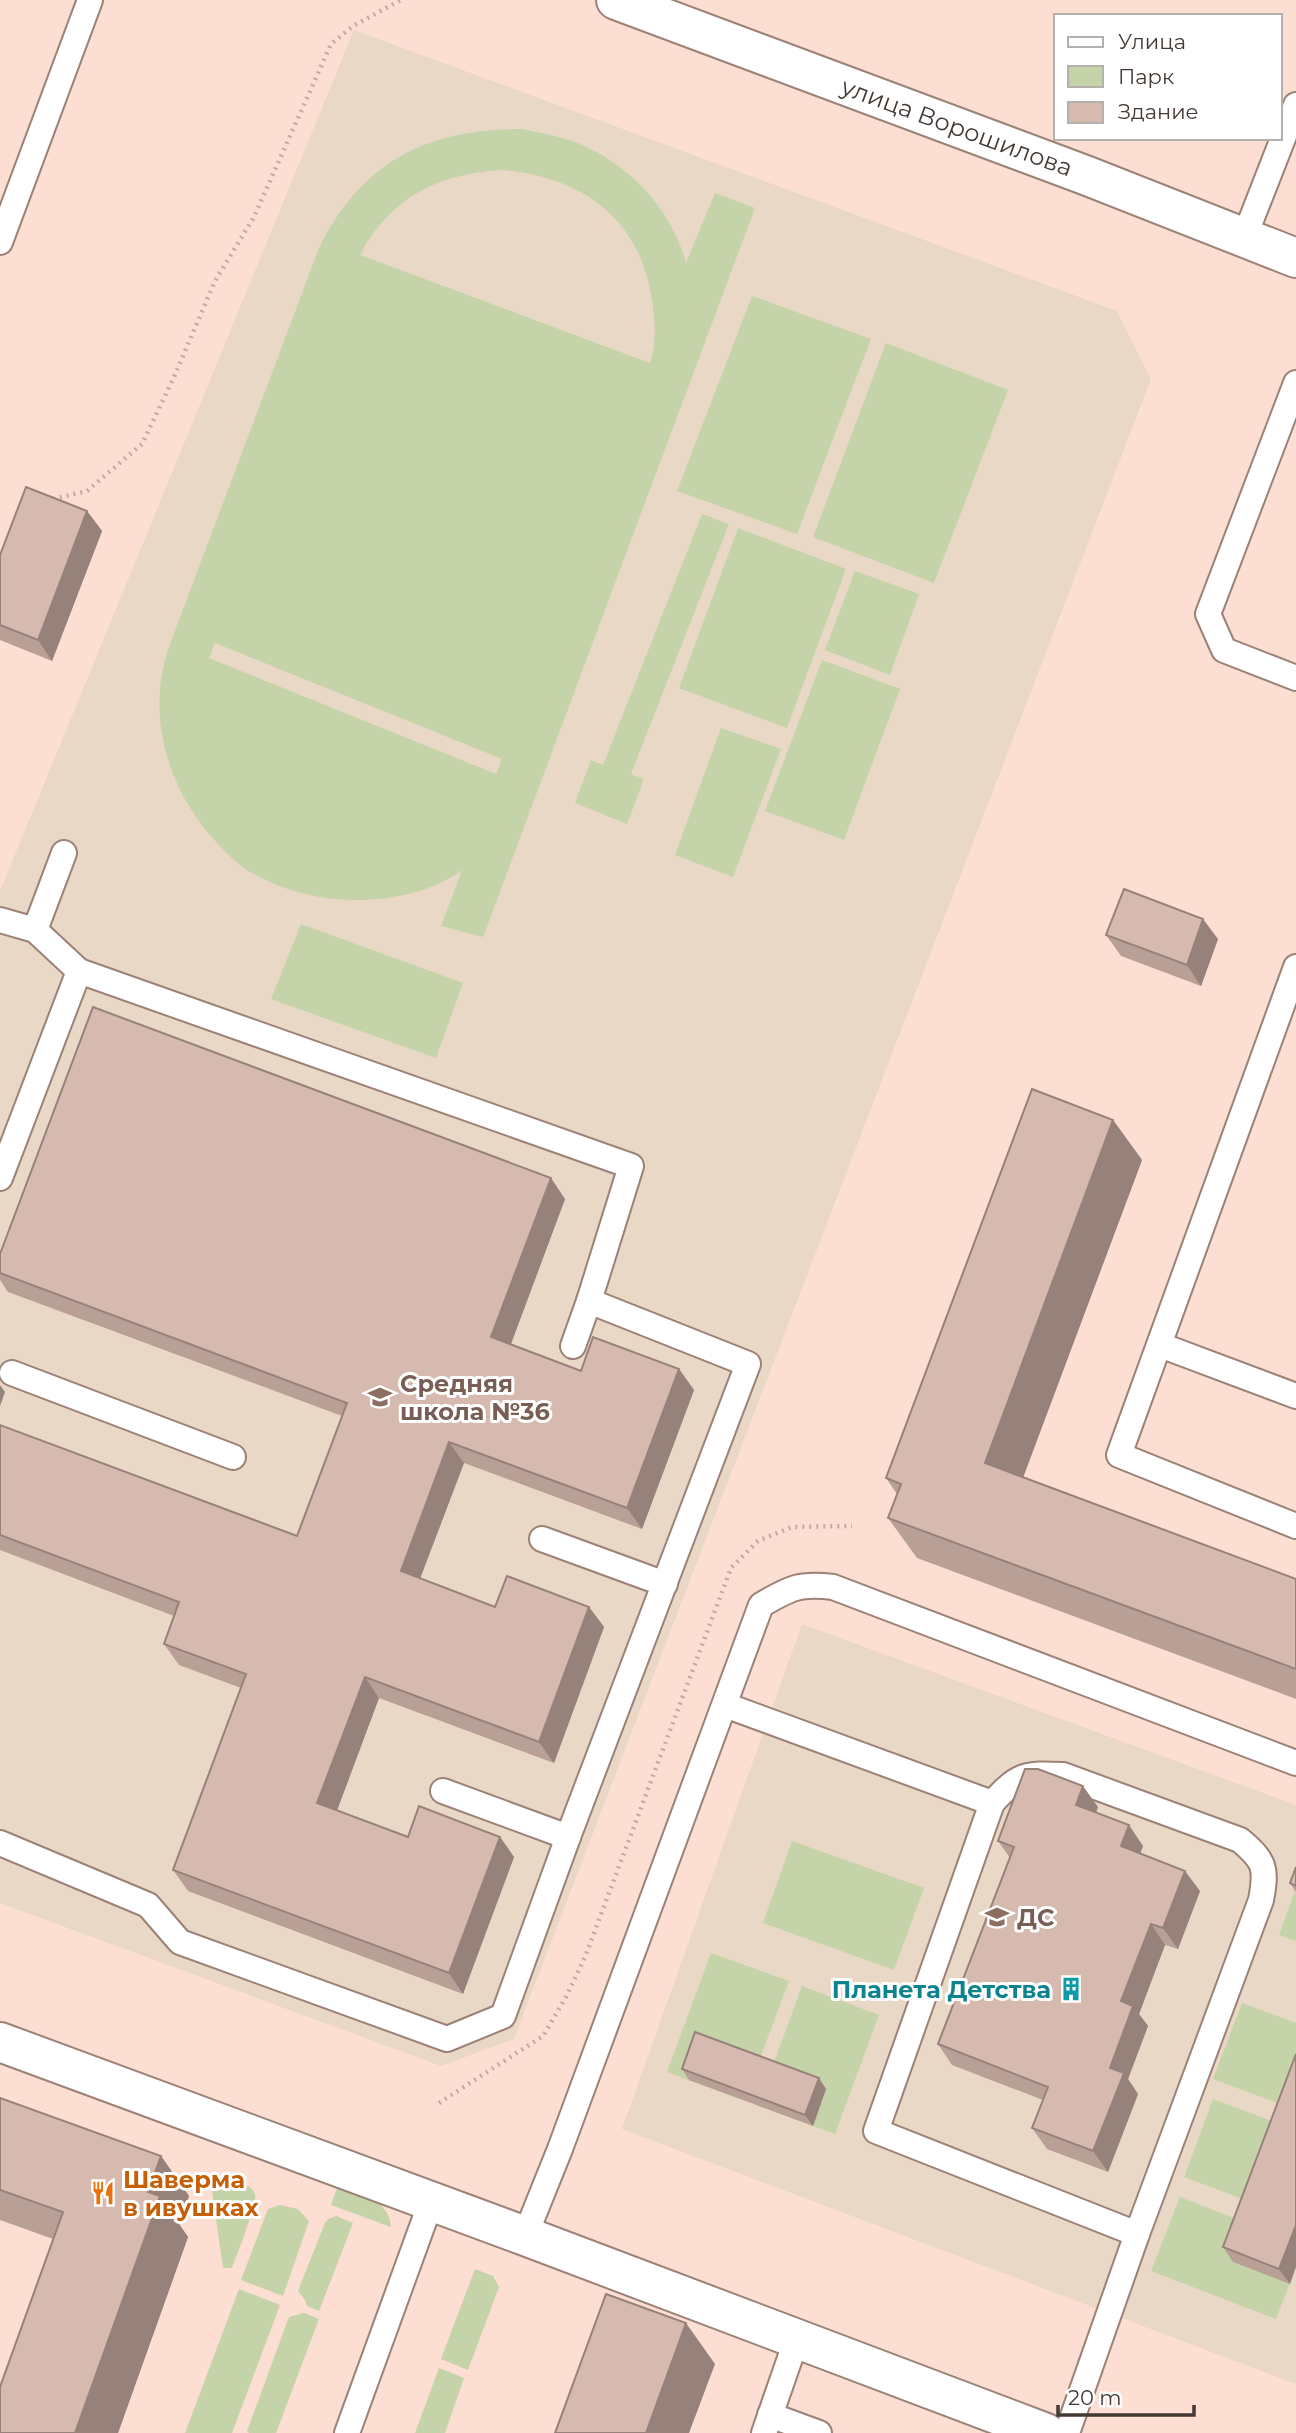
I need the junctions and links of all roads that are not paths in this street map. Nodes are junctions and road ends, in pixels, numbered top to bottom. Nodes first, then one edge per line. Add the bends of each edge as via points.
1 (90, 0) edge
2 (616, 0) edge
3 (1296, 105) edge
4 (1244, 238) junction
5 (0, 242) edge
6 (1296, 258) edge
7 (1296, 383) edge
8 (1289, 421) edge
9 (1296, 678) edge
10 (64, 853) dead end
11 (0, 920) edge
12 (35, 930) junction
13 (1296, 967) edge
14 (79, 971) junction
15 (0, 1178) edge
16 (589, 1301) junction
17 (1160, 1345) junction
18 (573, 1346) dead end
19 (12, 1373) dead end
20 (1296, 1396) edge
21 (233, 1457) dead end
22 (1296, 1526) edge
23 (542, 1539) dead end
24 (665, 1584) junction
25 (725, 1705) junction
26 (1296, 1763) edge
27 (443, 1791) dead end
28 (992, 1803) junction
29 (568, 1837) junction
30 (0, 1843) edge
31 (0, 2042) edge
32 (431, 2202) junction
33 (1137, 2234) junction
34 (525, 2236) junction
35 (797, 2338) junction
36 (767, 2424) edge
37 (347, 2433) edge
38 (819, 2433) edge
39 (1046, 2433) edge
40 (1067, 2433) edge

1 - 5 lane
2 - 4 street, улица Ворошилова
3 - 4 lane
4 - 6 street, улица Ворошилова
7 - 8 lane
8 - 9 lane via 1208,614 1224,650
10 - 12 lane
11 - 12 lane
12 - 14 lane
13 - 17 lane
14 - 15 lane
14 - 16 lane via 631,1166
16 - 18 lane
16 - 24 lane via 748,1364
17 - 20 lane
17 - 22 lane via 1119,1455
19 - 21 lane
23 - 24 lane
24 - 29 lane
25 - 26 lane via 761,1605 807,1584 833,1587
25 - 28 lane
25 - 34 lane
27 - 29 lane
28 - 33 lane via 876,2131
28 - 33 lane via 1013,1781 1036,1774 1063,1775 1240,1840 1256,1854 1266,1876
29 - 30 lane via 503,2016 447,2039 180,1942 148,1905
31 - 32 street
32 - 34 street
32 - 37 lane
33 - 40 lane
34 - 35 street
35 - 36 lane
35 - 39 street
36 - 38 lane

